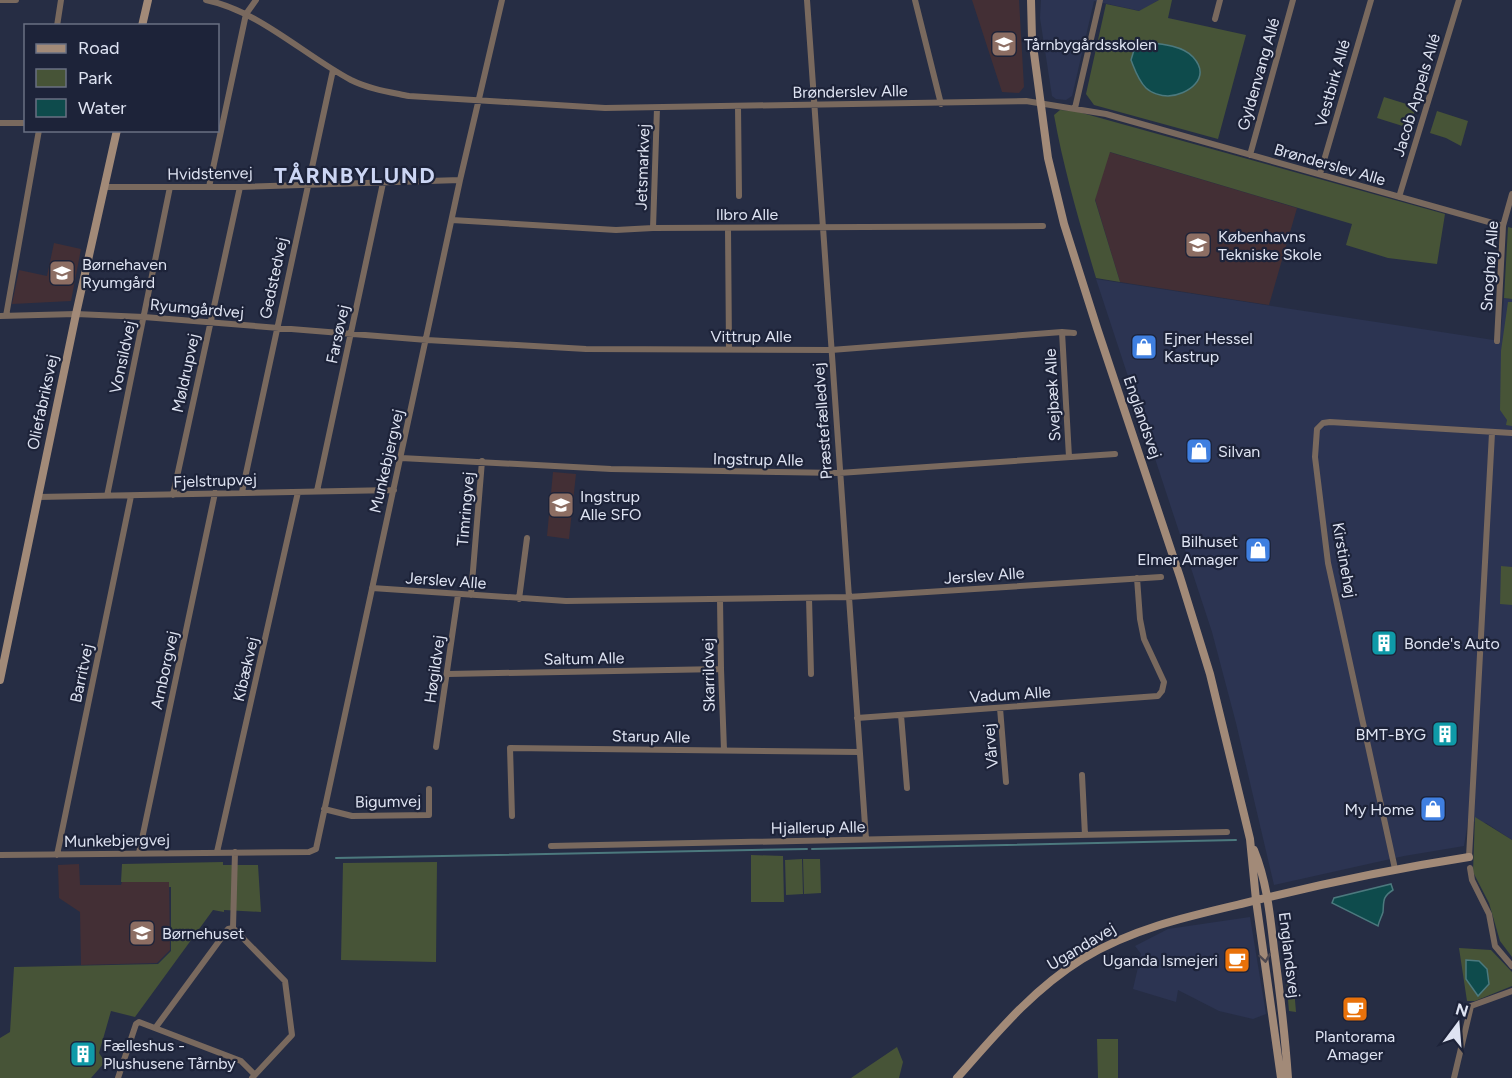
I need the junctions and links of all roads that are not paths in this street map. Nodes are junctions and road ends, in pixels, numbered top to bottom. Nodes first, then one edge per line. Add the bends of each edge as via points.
1 (0, 0) edge
2 (16, 0) edge
3 (61, 0) edge
4 (148, 0) edge
5 (206, 0) edge
6 (256, 0) edge
7 (502, 0) edge
8 (807, 0) edge
9 (915, 0) edge
10 (1031, 0) edge
11 (1100, 0) edge
12 (1220, 0) edge
13 (1293, 0) edge
14 (1371, 0) edge
15 (1459, 0) edge
16 (246, 14) junction
17 (1215, 19) dead end
18 (57, 24) edge
19 (142, 24) edge
20 (333, 70) junction
21 (478, 100) junction
22 (1041, 103) junction
23 (941, 104) junction
24 (814, 105) junction
25 (738, 106) junction
26 (657, 108) junction
27 (1075, 108) junction
28 (0, 123) edge
29 (24, 123) edge
30 (39, 132) edge
31 (117, 132) edge
32 (1250, 155) junction
33 (1320, 174) junction
34 (460, 180) junction
35 (308, 183) junction
36 (383, 183) junction
37 (105, 187) junction
38 (170, 187) junction
39 (208, 187) junction
40 (240, 187) junction
41 (1512, 194) edge
42 (739, 196) dead end
43 (1398, 197) junction
44 (452, 220) junction
45 (1043, 226) dead end
46 (1503, 226) junction
47 (652, 228) junction
48 (728, 228) junction
49 (823, 228) junction
50 (76, 314) junction
51 (3, 316) edge
52 (144, 317) junction
53 (209, 322) junction
54 (276, 328) junction
55 (1062, 332) junction
56 (1074, 333) dead end
57 (350, 334) junction
58 (427, 340) junction
59 (1497, 341) dead end
60 (729, 349) junction
61 (831, 350) junction
62 (1492, 432) junction
63 (1512, 433) edge
64 (1115, 454) dead end
65 (1069, 457) junction
66 (401, 458) junction
67 (482, 461) junction
68 (839, 473) junction
69 (394, 490) junction
70 (317, 491) junction
71 (242, 492) junction
72 (298, 492) junction
73 (215, 493) junction
74 (173, 495) junction
75 (106, 496) junction
76 (131, 496) junction
77 (38, 497) junction
78 (527, 538) dead end
79 (1161, 577) dead end
80 (1137, 578) junction
81 (372, 588) junction
82 (458, 595) junction
83 (471, 595) junction
84 (848, 597) junction
85 (809, 598) junction
86 (519, 599) junction
87 (720, 599) junction
88 (720, 669) junction
89 (448, 674) junction
90 (811, 675) dead end
91 (0, 680) edge
92 (1000, 708) junction
93 (901, 715) junction
94 (857, 718) junction
95 (436, 747) dead end
96 (724, 750) junction
97 (860, 752) junction
98 (1082, 775) dead end
99 (1006, 782) dead end
100 (907, 788) dead end
101 (429, 789) dead end
102 (324, 809) junction
103 (512, 816) dead end
104 (1227, 832) dead end
105 (1085, 835) junction
106 (866, 839) junction
107 (1250, 839) junction
108 (551, 846) dead end
109 (218, 852) junction
110 (235, 852) junction
111 (139, 853) junction
112 (0, 855) edge
113 (57, 855) junction
114 (1469, 857) joint
115 (1395, 868) junction
116 (1470, 868) dead end
117 (1268, 897) junction
118 (1256, 900) junction
119 (233, 928) junction
120 (1512, 966) edge
121 (1512, 991) edge
122 (156, 1027) junction
123 (253, 1076) edge
124 (118, 1078) edge
125 (957, 1078) edge
126 (1281, 1078) edge
127 (1288, 1078) edge
128 (1454, 1078) edge

1 - 2 street
3 - 18 street
4 - 19 main road
5 - 16 street, Brønderslev Alle
6 - 16 street
7 - 21 street, Munkebjergvej
8 - 24 street, Præstefælledvej
9 - 23 street
10 - 22 main road, Englandsvej
11 - 27 street
12 - 17 street
13 - 32 street, Gyldenvang Allé
14 - 33 street, Vestbirk Allé
15 - 43 street, Jacob Appels Allé
16 - 20 street, Brønderslev Alle
16 - 39 street
20 - 21 street, Brønderslev Alle via 354,81 400,94
20 - 35 street, Gedstedvej
21 - 26 street, Brønderslev Alle
21 - 34 street, Munkebjergvej
22 - 23 street, Brønderslev Alle
22 - 27 street, Brønderslev Alle
22 - 107 main road, Englandsvej via 1048,158 1064,224 1210,674
23 - 24 street, Brønderslev Alle
24 - 25 street, Brønderslev Alle
24 - 49 street, Præstefælledvej
25 - 26 street, Brønderslev Alle
25 - 42 street
26 - 47 street, Jetsmarkvej
27 - 32 street, Brønderslev Alle
28 - 29 street
30 - 51 street
31 - 37 main road, Oliefabriksvej
32 - 33 street, Brønderslev Alle
33 - 43 street, Brønderslev Alle
34 - 36 street, Hvidstenvej
34 - 44 street, Munkebjergvej
35 - 36 street, Hvidstenvej
35 - 40 street, Hvidstenvej
35 - 54 street, Gedstedvej
36 - 57 street, Farsøvej
37 - 38 street, Hvidstenvej
37 - 50 main road, Oliefabriksvej
38 - 39 street, Hvidstenvej
38 - 52 street, Vonsildvej
39 - 40 street, Hvidstenvej
40 - 53 street, Møldrupvej
41 - 46 street, Snoghøj Alle
43 - 46 street, Brønderslev Alle
44 - 47 street, Ilbro Alle via 616,230
44 - 58 street, Munkebjergvej
45 - 49 street, Ilbro Alle
46 - 59 street, Snoghøj Alle
47 - 48 street, Ilbro Alle
48 - 49 street, Ilbro Alle
48 - 60 street
49 - 61 street, Præstefælledvej
50 - 51 street, Ryumgårdvej
50 - 52 street, Ryumgårdvej
50 - 77 main road, Oliefabriksvej
52 - 53 street, Ryumgårdvej
52 - 75 street, Vonsildvej
53 - 54 street, Ryumgårdvej
53 - 74 street, Møldrupvej
54 - 57 street, Ryumgårdvej
54 - 71 street, Gedstedvej
55 - 56 street, Vittrup Alle
55 - 61 street, Vittrup Alle
55 - 65 street, Svejbæk Alle
57 - 58 street, Ryumgårdvej
57 - 70 street, Farsøvej
58 - 60 street, Vittrup Alle via 586,349
58 - 66 street, Munkebjergvej
60 - 61 street, Vittrup Alle
61 - 68 street, Præstefælledvej
62 - 63 street, Kirstinehøj
62 - 114 street
62 - 115 street, Kirstinehøj via 1330,422 1317,429 1315,458 1328,563
64 - 65 street, Ingstrup Alle
65 - 68 street, Ingstrup Alle
66 - 67 street, Ingstrup Alle
66 - 69 street, Munkebjergvej
67 - 68 street, Ingstrup Alle via 611,469
67 - 83 street, Timringvej
68 - 84 street, Præstefælledvej
69 - 70 street, Fjelstrupvej
69 - 81 street, Munkebjergvej
70 - 72 street, Fjelstrupvej
71 - 72 street, Fjelstrupvej
71 - 73 street, Fjelstrupvej
72 - 109 street, Kibækvej
73 - 74 street, Fjelstrupvej
73 - 111 street, Arnborgvej
74 - 76 street, Fjelstrupvej
75 - 76 street, Fjelstrupvej
75 - 77 street, Fjelstrupvej
76 - 113 street, Barritvej
77 - 91 main road, Oliefabriksvej
78 - 86 street
79 - 80 street, Jerslev Alle
80 - 84 street, Jerslev Alle
80 - 92 street, Vadum Alle via 1144,639 1164,682 1158,696
81 - 82 street, Jerslev Alle
81 - 102 street, Munkebjergvej
82 - 83 street, Jerslev Alle
82 - 89 street, Høgildvej
83 - 86 street, Jerslev Alle
84 - 85 street, Jerslev Alle
84 - 94 street, Præstefælledvej
85 - 87 street, Jerslev Alle
85 - 90 street
86 - 87 street, Jerslev Alle
87 - 88 street, Skarrildvej
88 - 89 street, Saltum Alle
88 - 96 street, Skarrildvej
89 - 95 street, Høgildvej
92 - 93 street, Vadum Alle
92 - 99 street, Vårvej
93 - 94 street, Vadum Alle
93 - 100 street
94 - 97 street, Præstefælledvej
96 - 97 street, Starup Alle
96 - 103 street, Starup Alle via 510,748
97 - 106 street, Præstefælledvej
98 - 105 street
101 - 102 street, Bigumvej via 429,815 352,816
102 - 110 street, Munkebjergvej via 316,849
104 - 105 street, Hjallerup Alle
105 - 106 street, Hjallerup Alle
106 - 108 street, Hjallerup Alle
107 - 117 main road, Englandsvej
107 - 118 main road, Englandsvej
109 - 110 street, Munkebjergvej
109 - 111 street, Munkebjergvej
110 - 119 street
111 - 113 street, Munkebjergvej
112 - 113 street, Munkebjergvej
114 - 115 main road
115 - 117 main road
116 - 120 street via 1489,914 1495,945
117 - 118 main road
117 - 127 main road, Englandsvej
118 - 125 main road, Ugandavej via 1159,924 1107,945 1057,976 1020,1008
118 -> 126 main road, Englandsvej
119 - 122 street via 228,929
119 - 123 street via 285,981 292,1035
121 - 128 street via 1471,1006
122 - 123 street via 241,1061
122 - 124 street via 136,1024

